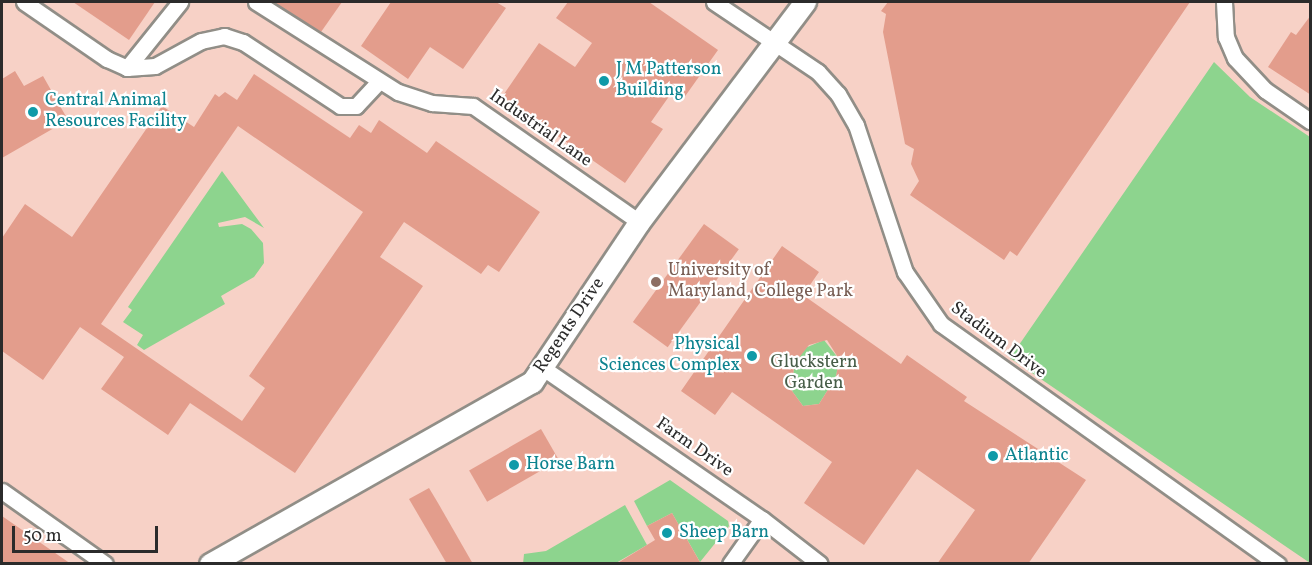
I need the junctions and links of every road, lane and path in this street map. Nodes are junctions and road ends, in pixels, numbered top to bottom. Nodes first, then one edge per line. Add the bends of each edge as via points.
1 (24, 2) edge
2 (180, 2) edge
3 (256, 2) edge
4 (714, 2) edge
5 (805, 2) edge
6 (1224, 2) edge
7 (776, 44) junction
8 (128, 68) junction
9 (378, 82) junction
10 (1311, 121) edge
11 (639, 222) junction
12 (543, 368) junction
13 (2, 491) edge
14 (762, 519) junction
15 (105, 564) edge
16 (210, 564) edge
17 (730, 564) edge
18 (820, 564) edge
19 (1278, 564) edge

1 - 8 street via 107,59
2 - 8 street
3 - 9 street, Industrial Lane
4 - 7 street, Stadium Drive
5 - 7 street, Regents Drive
6 - 10 street via 1226,37 1235,58 1265,90
7 - 11 street, Regents Drive
7 - 19 street, Stadium Drive via 818,72 849,111 896,254 913,289 933,315 967,346
8 - 9 street via 155,66 201,41 224,36 243,42 340,105 356,106
9 - 11 street, Industrial Lane via 432,103 473,106
11 - 12 street, Regents Drive
12 - 14 street, Farm Drive
12 - 16 street, Regents Drive via 528,384
13 - 15 street
14 - 17 street
14 - 18 street, Farm Drive

